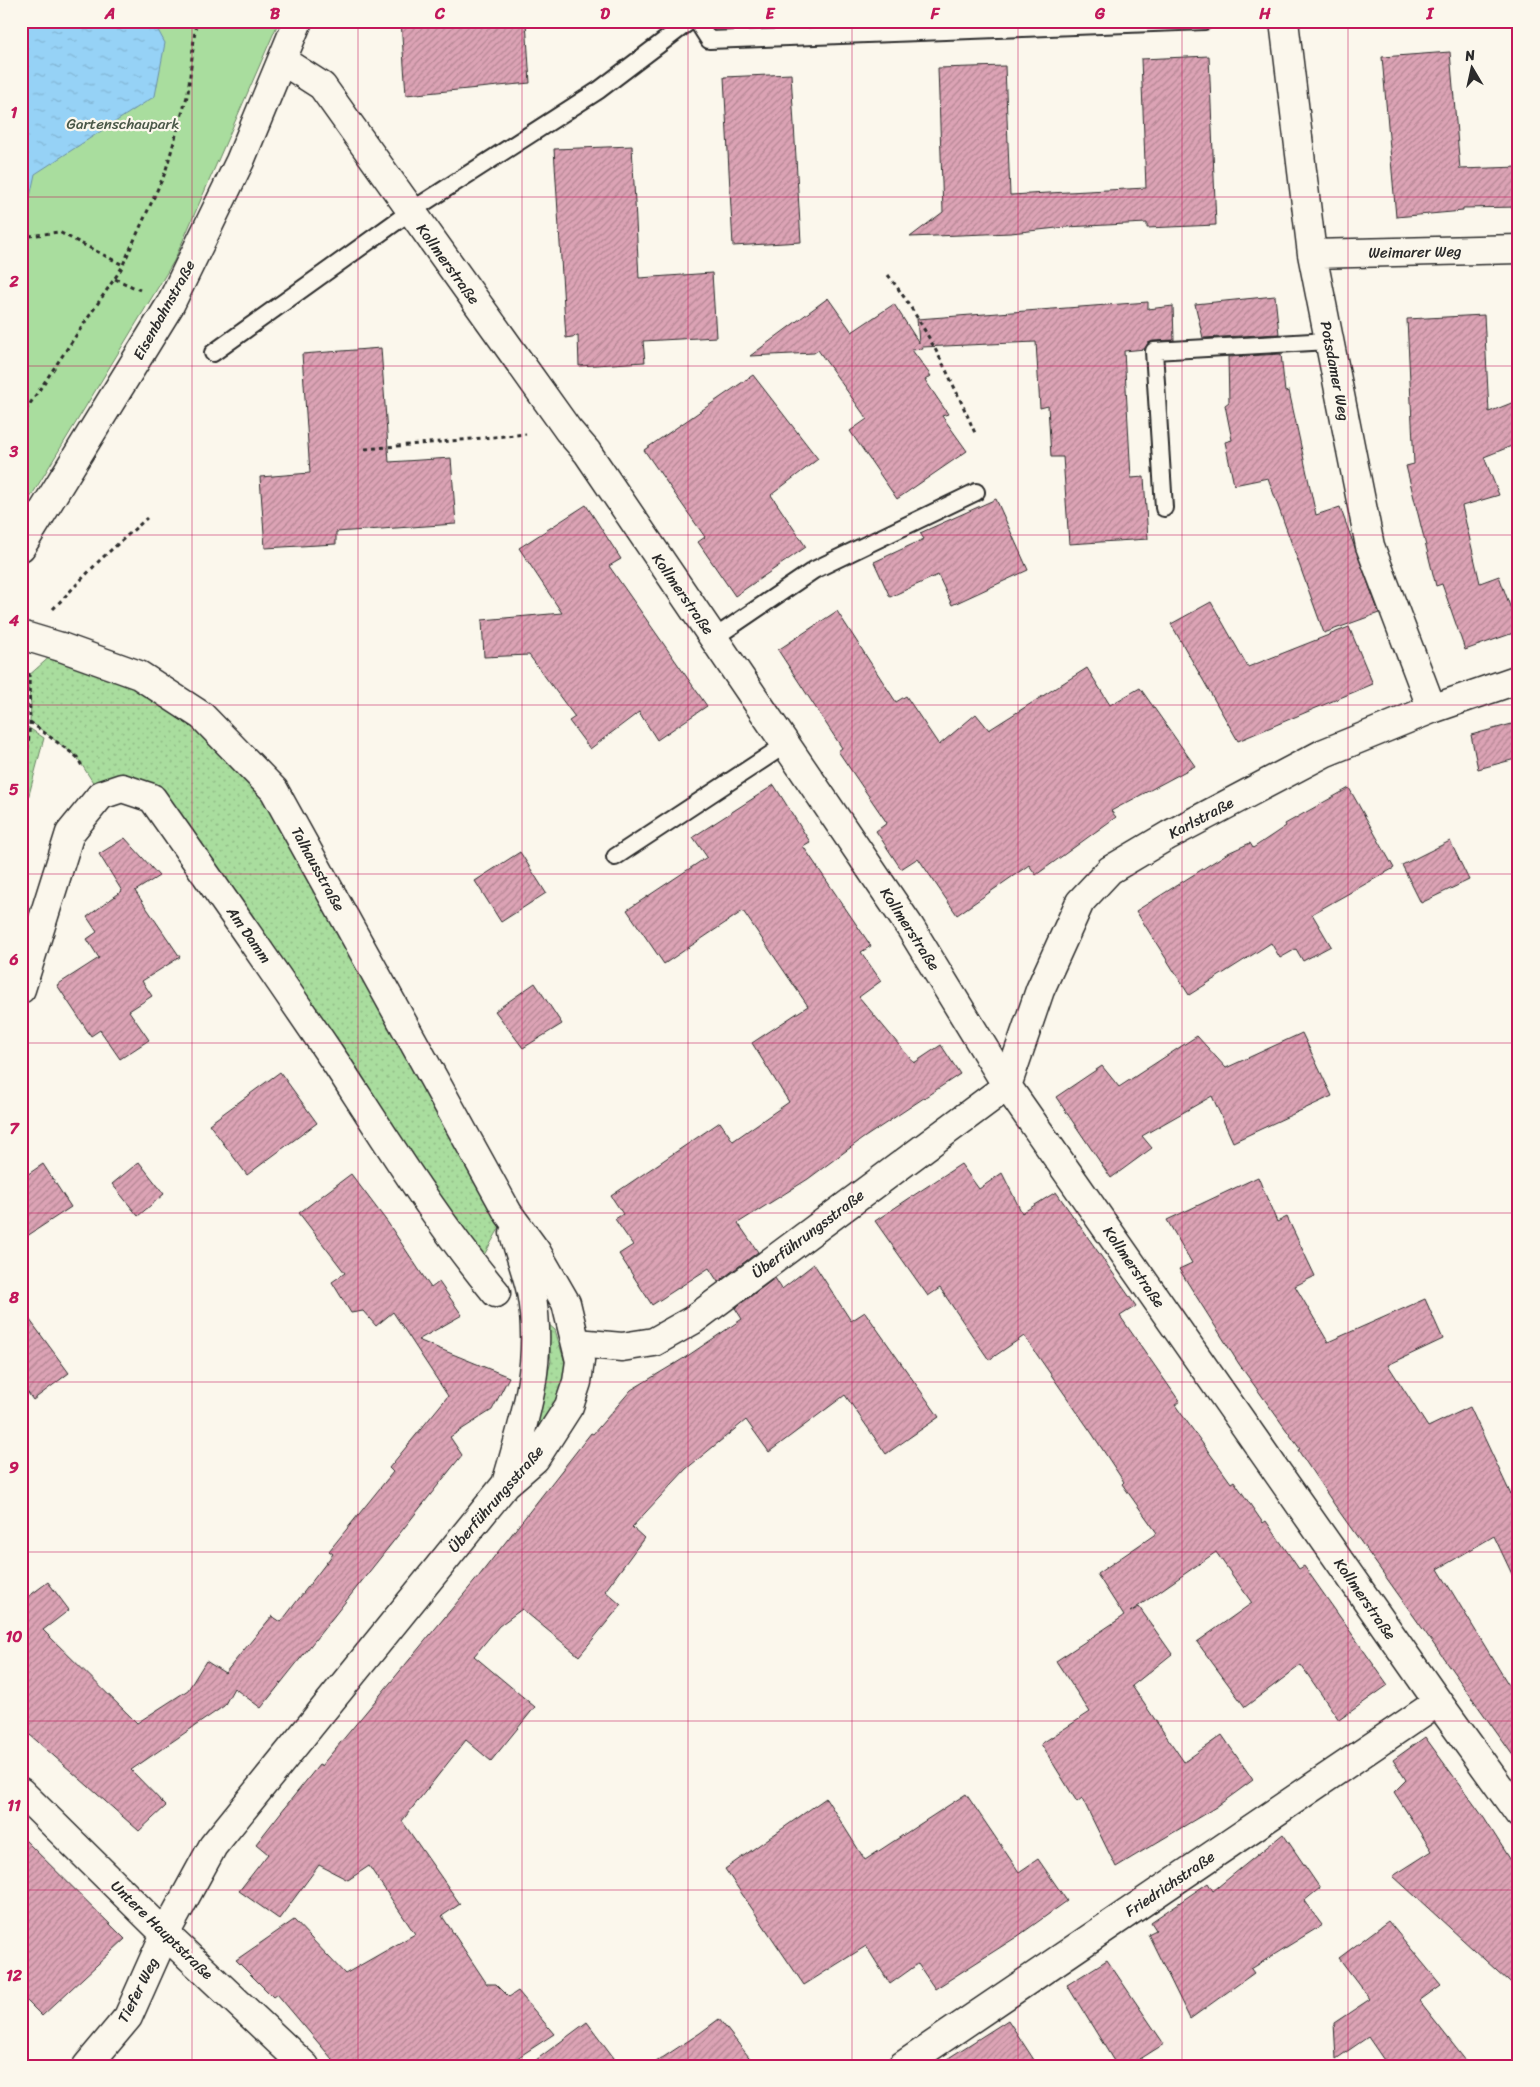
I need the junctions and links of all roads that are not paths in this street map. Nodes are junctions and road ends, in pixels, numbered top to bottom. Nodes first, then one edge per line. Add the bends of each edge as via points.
1 (298, 21) edge
2 (690, 21) edge
3 (697, 21) edge
4 (1205, 21) edge
5 (1284, 21) edge
6 (283, 61) junction
7 (411, 212) junction
8 (1519, 249) edge
9 (1312, 254) junction
10 (1329, 341) junction
11 (213, 352) dead end
12 (976, 492) dead end
13 (1164, 508) dead end
14 (21, 547) edge
15 (21, 635) edge
16 (714, 638) junction
17 (1519, 679) edge
18 (1432, 709) junction
19 (785, 746) junction
20 (615, 857) dead end
21 (21, 989) edge
22 (1008, 1086) junction
23 (508, 1213) junction
24 (531, 1292) junction
25 (496, 1293) dead end
26 (577, 1343) junction
27 (506, 1484) junction
28 (1438, 1702) junction
29 (21, 1792) edge
30 (1519, 1814) edge
31 (165, 1934) junction
32 (87, 2066) edge
33 (305, 2066) edge
34 (902, 2066) edge

1 - 6 street, Eisenbahnstraße
2 - 7 lane via 599,90
3 - 4 lane via 709,40
5 - 9 street, Potsdamer Weg
6 - 7 street, Kollmerstraße via 322,86
6 - 14 street, Eisenbahnstraße via 240,162 170,305
7 - 11 lane
7 - 16 street, Kollmerstraße via 587,452
8 - 9 street, Weimarer Weg
9 - 10 street, Potsdamer Weg
10 - 13 lane via 1154,352
10 - 18 street, Potsdamer Weg via 1370,546
12 - 16 lane via 814,570
15 - 23 street, Talhausstraße, bridge via 139,674 202,716 274,790
16 - 19 street, Kollmerstraße
17 - 18 street, Karlstraße
18 - 22 street, Karlstraße via 1324,753 1110,870 1080,902 1040,990
19 - 20 lane
19 - 22 street, Kollmerstraße via 910,927
21 - 25 street, Am Damm via 70,833 101,795 122,788 152,798 268,962 396,1154
22 - 26 street, Überführungsstraße via 693,1320 654,1342 622,1347
22 - 28 street, Kollmerstraße
23 - 24 street, Talhausstraße
23 - 26 street, Talhausstraße via 536,1251 566,1303
24 - 26 street via 559,1329
24 - 27 street via 536,1353 533,1385
26 - 27 street, Überführungsstraße via 580,1361 569,1406 535,1459
27 - 31 street, Überführungsstraße via 213,1846
28 - 30 street, Kollmerstraße
28 - 34 street, Friedrichstraße
29 - 31 street, Untere Hauptstraße
31 - 32 street, Tiefer Weg via 128,2017
31 - 33 street, Untere Hauptstraße

